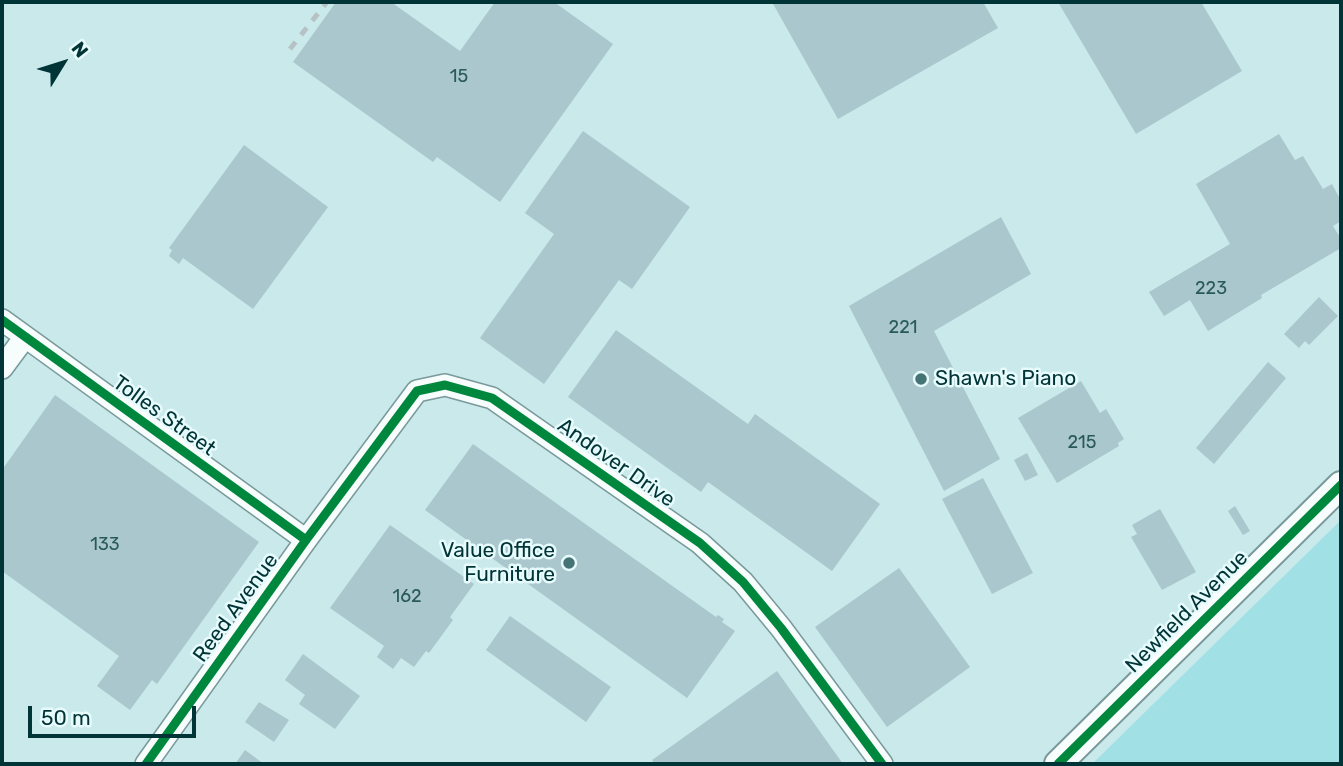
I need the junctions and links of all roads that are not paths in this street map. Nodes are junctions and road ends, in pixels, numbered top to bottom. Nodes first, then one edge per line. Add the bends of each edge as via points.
1 (2, 320) edge
2 (25, 337) junction
3 (2, 368) edge
4 (1341, 485) edge
5 (306, 540) junction
6 (146, 764) edge
7 (882, 764) edge
8 (1058, 764) edge

1 - 2 street, Tolles Street
2 - 3 street
2 - 5 street, Tolles Street
4 - 8 street, Newfield Avenue
5 - 6 street, Reed Avenue
5 - 7 street, Andover Drive via 417,391 445,385 492,398 700,543 743,582

